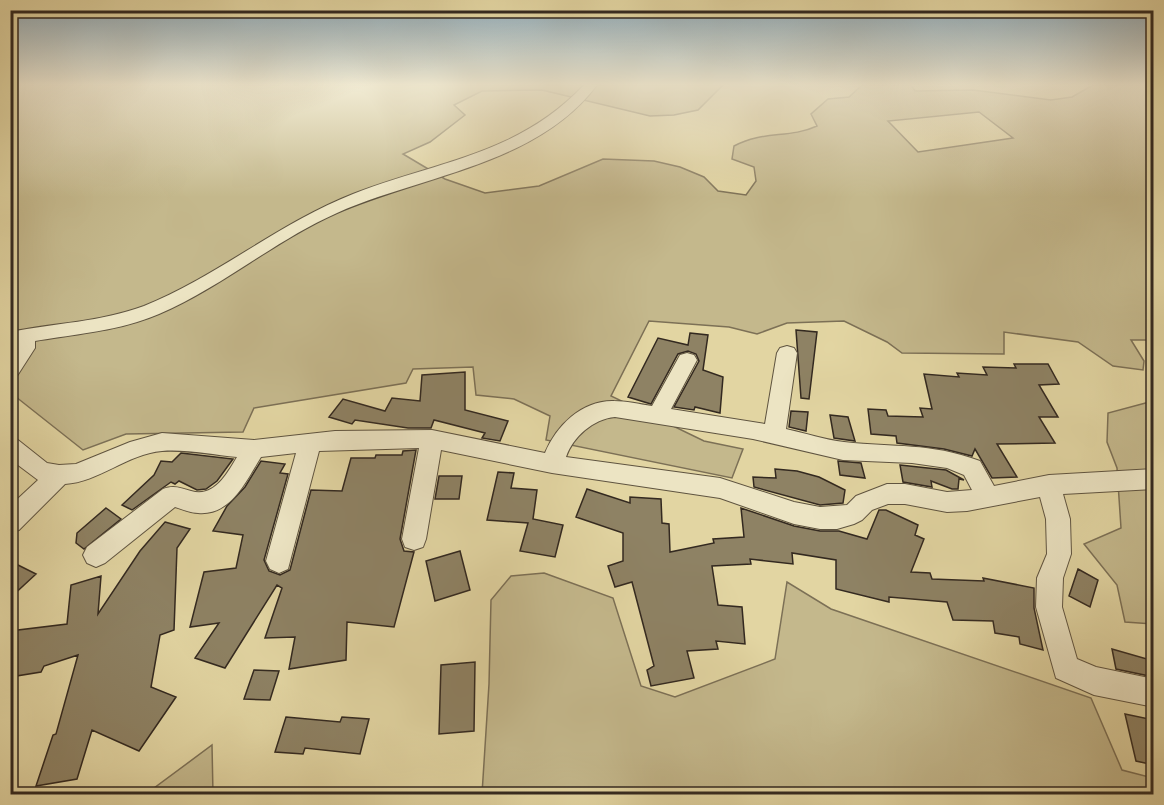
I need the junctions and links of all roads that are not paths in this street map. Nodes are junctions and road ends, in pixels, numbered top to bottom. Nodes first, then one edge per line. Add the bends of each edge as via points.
1 (552, 123) edge
2 (18, 337) edge
3 (786, 352) dead end
4 (687, 360) dead end
5 (10, 370) edge
6 (657, 416) junction
7 (774, 434) junction
8 (432, 439) junction
9 (310, 443) junction
10 (10, 446) edge
11 (254, 449) junction
12 (552, 464) junction
13 (59, 475) junction
14 (1154, 479) edge
15 (1049, 485) junction
16 (987, 496) junction
17 (10, 522) edge
18 (414, 539) dead end
19 (96, 555) dead end
20 (279, 561) dead end
21 (1154, 693) edge

1 - 2 street via 470,160 328,211 263,245 165,305 88,329
2 - 5 street via 25,348
3 - 7 street
4 - 6 street
6 - 7 street
6 - 12 street via 604,409 580,423 562,441
7 - 16 street via 843,451 912,454 964,464 977,474
8 - 9 street via 366,438
8 - 12 street
8 - 18 street
9 - 11 street
9 - 20 street
10 - 13 street via 40,471
11 - 13 street via 162,442 77,474
11 - 19 street via 219,498 197,503 171,496
12 - 16 street via 720,488 820,518 854,513 864,503 887,494 947,502
13 - 17 street
14 - 15 street
15 - 16 street
15 - 21 street via 1058,519 1059,554 1050,578 1049,607 1066,668 1094,681

